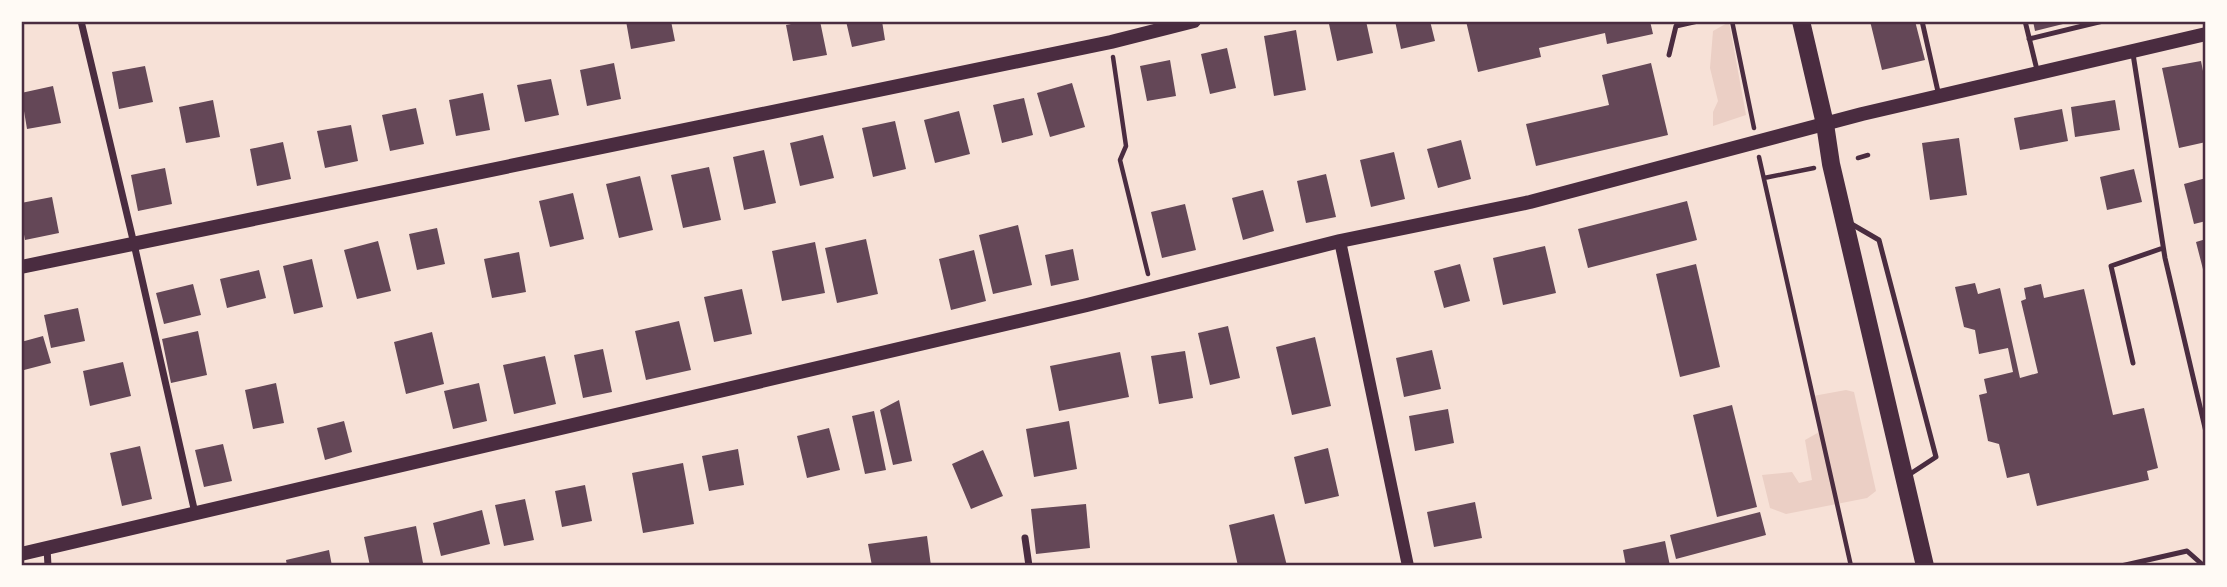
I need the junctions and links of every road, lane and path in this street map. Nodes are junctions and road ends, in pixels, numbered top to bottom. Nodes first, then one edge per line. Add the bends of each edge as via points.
1 (81, 21) edge
2 (1194, 21) edge
3 (1698, 21) edge
4 (1732, 21) edge
5 (1801, 21) edge
6 (1922, 21) edge
7 (2025, 21) edge
8 (2103, 21) edge
9 (2206, 34) edge
10 (2029, 39) junction
11 (1111, 42) junction
12 (2133, 51) junction
13 (1669, 55) dead end
14 (2038, 74) junction
15 (1939, 96) junction
16 (1825, 124) junction
17 (1755, 132) dead end
18 (1868, 155) dead end
19 (1759, 157) dead end
20 (1858, 158) dead end
21 (1815, 168) dead end
22 (1764, 178) junction
23 (1844, 220) junction
24 (1340, 241) junction
25 (134, 244) junction
26 (2163, 248) junction
27 (21, 267) edge
28 (1153, 288) junction
29 (2133, 363) dead end
30 (2206, 432) edge
31 (1905, 477) junction
32 (195, 513) junction
33 (1024, 538) dead end
34 (47, 548) junction
35 (21, 554) edge
36 (48, 566) edge
37 (1029, 566) edge
38 (1408, 566) edge
39 (1851, 566) edge
40 (1925, 566) edge
41 (2121, 566) edge
42 (2204, 566) edge

1 - 25 street
2 - 11 main road
3 - 13 lane via 1676,26
4 - 17 path
5 - 16 main road
6 - 15 lane
7 - 10 lane
8 - 10 lane
9 - 12 main road
10 - 14 lane
11 - 25 main road
11 - 28 path via 1126,146 1120,160
12 - 14 main road
12 - 26 lane
14 - 15 main road
15 - 16 main road
16 - 23 main road
16 - 24 main road via 1530,202
18 - 20 path
19 - 22 path
21 - 22 path
22 - 39 path
23 - 31 main road
23 - 31 lane via 1880,240 1936,457
24 - 28 main road
24 - 38 street
25 - 27 main road
25 - 32 street
26 - 29 lane via 2111,266
26 - 30 lane
28 - 32 main road
31 - 40 main road
32 - 34 main road
33 - 37 street
34 - 35 main road
34 - 36 street
41 - 42 lane via 2188,551

